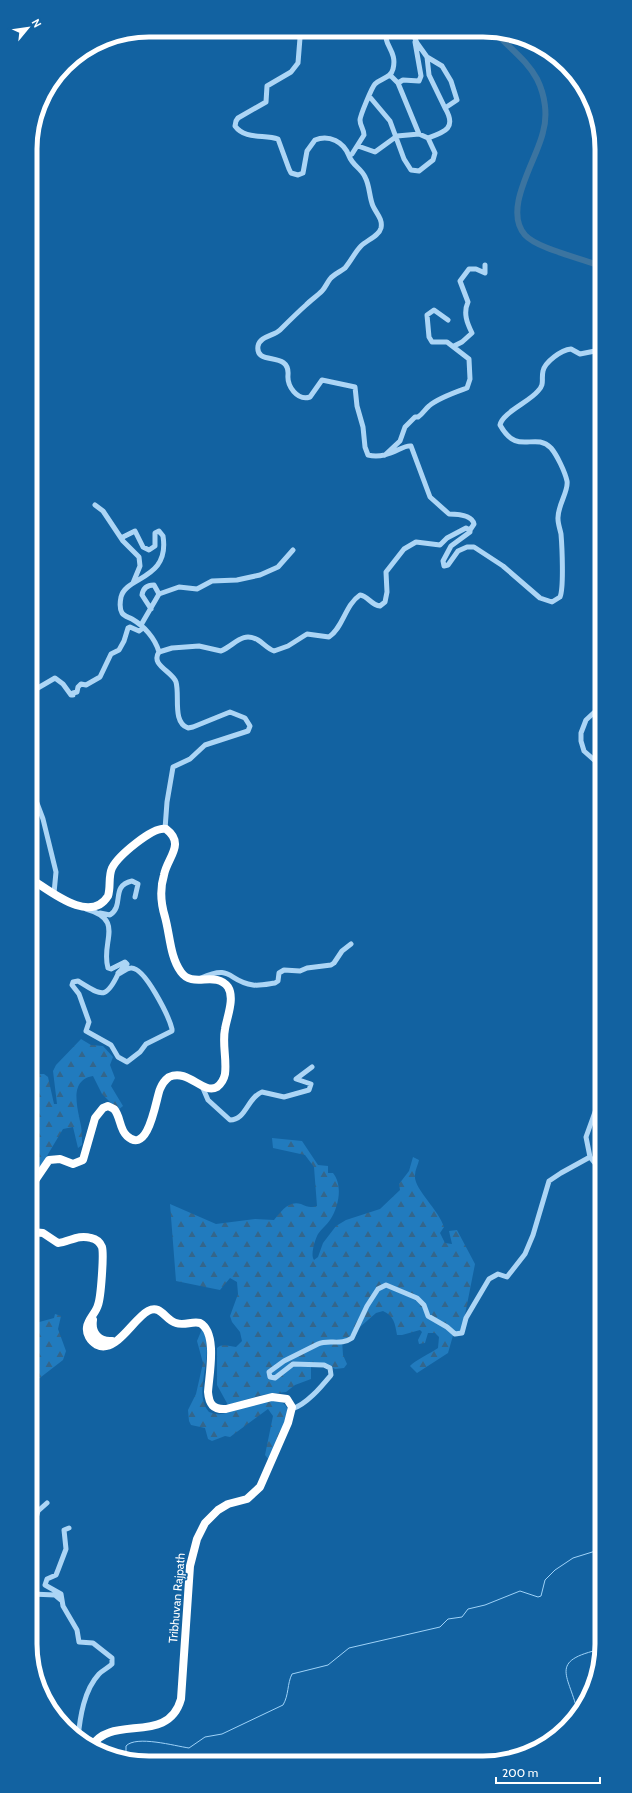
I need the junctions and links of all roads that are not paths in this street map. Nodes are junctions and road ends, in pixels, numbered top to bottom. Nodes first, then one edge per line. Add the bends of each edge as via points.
1 (299, 37) edge
2 (386, 37) edge
3 (414, 37) joint
4 (427, 57) junction
5 (390, 75) junction
6 (398, 83) junction
7 (369, 96) junction
8 (445, 108) junction
9 (420, 134) junction
10 (397, 136) junction
11 (428, 138) junction
12 (358, 146) junction
13 (349, 156) junction
14 (485, 266) dead end
15 (448, 320) dead end
16 (454, 346) junction
17 (595, 350) edge
18 (385, 455) junction
19 (95, 505) dead end
20 (470, 530) junction
21 (121, 538) junction
22 (293, 550) dead end
23 (132, 585) junction
24 (159, 594) junction
25 (151, 609) junction
26 (142, 626) junction
27 (159, 652) junction
28 (37, 688) edge
29 (595, 712) edge
30 (595, 761) edge
31 (37, 803) edge
32 (165, 829) junction
33 (37, 883) edge
34 (54, 893) junction
35 (135, 896) dead end
36 (65, 901) junction
37 (99, 913) junction
38 (351, 944) dead end
39 (118, 974) junction
40 (197, 980) junction
41 (312, 1066) dead end
42 (202, 1085) junction
43 (595, 1112) edge
44 (590, 1156) junction
45 (595, 1163) edge
46 (37, 1178) edge
47 (37, 1232) edge
48 (292, 1409) junction
49 (47, 1503) dead end
50 (37, 1514) edge
51 (69, 1528) dead end
52 (37, 1594) edge
53 (62, 1602) junction
54 (79, 1731) edge
55 (95, 1742) edge

1 - 13 street via 297,66 285,77 269,84 266,102 238,118 235,126 252,136 278,139 285,161 294,174 303,173 307,151 318,139 335,140 343,145
2 - 5 street via 386,42 394,54 393,71
3 - 4 street
3 - 6 street via 421,76 419,82 403,80
4 - 8 street via 429,75
4 - 8 street via 442,66 456,92 457,100
5 - 6 street
5 - 7 street via 375,84
6 - 9 street
7 - 10 street via 390,121
7 - 12 street via 360,120 364,135
8 - 11 street via 450,116 449,127 445,132
9 - 10 street
9 - 11 street
10 - 11 street via 411,170 419,171 433,160 435,153
10 - 12 street via 375,152
12 - 13 street
13 - 18 street via 352,163 366,177 372,205 381,220 380,230 362,245 321,292 277,333 262,340 258,347 261,355 279,360 287,366 289,385 298,395 308,398 322,380 355,387 366,452 371,456
14 - 16 street via 485,273 476,268 469,269 460,281 468,302 465,309 472,333
15 - 16 street via 434,310 427,315 429,337 432,342 447,342
16 - 18 street via 469,359 470,379 467,388 437,400 422,415 415,416 405,427 400,441
17 - 20 street via 580,354 570,349 561,352 545,367 544,383 538,391 530,400 505,416 500,425 516,442 541,442 547,445 554,453 566,479 558,518 562,563 560,597 552,602 540,598 508,570 474,547 458,551 448,565 444,566 443,560 451,546
18 - 20 street via 407,445 411,446 430,497 445,512 471,518 474,524
19 - 21 street via 103,511
20 - 27 street via 466,528 440,545 420,541 408,546 396,557 386,572 385,602 380,606 375,605 360,595 329,637 307,634 274,651 258,640 247,637 237,640 221,651 199,646 172,648
21 - 23 street via 140,560
21 - 23 street via 135,531 143,547 149,550 155,546 155,533 159,531 163,536 163,552 158,565
22 - 24 street via 278,567 260,575 237,580 212,581 197,589 179,587
23 - 26 street via 122,594 120,607 123,615
24 - 25 street
24 - 25 street via 154,585 143,589 142,595
25 - 26 street
26 - 27 street via 153,638
26 - 28 street via 139,631 128,628 119,650 111,654 100,677 86,685 81,684 73,695 70,695 63,684 55,678
27 - 32 street via 158,662 173,676 176,683 178,716 181,724 188,728 193,727 230,712 245,718 250,726 248,731 205,745 190,759 173,767
29 - 30 street via 586,720 581,737 584,751
31 - 34 street via 56,872
32 - 36 highway via 151,833 117,861 111,871 108,894 104,901 87,906
32 - 40 highway via 173,837 176,847 163,878 163,911 179,969 186,977
33 - 34 highway
34 - 36 highway
35 - 37 street via 138,884 127,882 120,889 114,912 110,915
36 - 37 street via 72,906
37 - 39 street via 106,920 110,935 106,962 108,968 122,962 126,963
38 - 40 street via 334,963 300,971 284,970 279,973 278,981 275,983 254,985 222,972 215,972
39 - 39 street via 108,992 97,992 78,981 72,985 79,994 89,1022 86,1031 111,1045 118,1057 127,1062 146,1044 172,1028 158,997 138,970 132,968
40 - 42 highway via 212,979 221,982 228,988 230,997 223,1041 224,1076 215,1088
41 - 42 street via 296,1079 311,1084 310,1090 284,1097 262,1092 250,1102 240,1117 234,1120 230,1120 208,1100
42 - 46 highway via 181,1075 167,1078 160,1090 150,1127 135,1140 128,1138 123,1131 114,1109 108,1106 103,1108 95,1118 83,1160 73,1164 60,1159 49,1160
43 - 44 street via 586,1137
44 - 45 street
44 - 48 street via 550,1181 525,1254 507,1277 498,1274 489,1279 469,1313 462,1334 455,1334 428,1316 424,1305 417,1298 386,1285 382,1286 367,1306 352,1338 343,1342 322,1342 289,1358 269,1372 270,1377 275,1378 293,1364 324,1365 330,1368 331,1375 322,1386
47 - 48 highway via 43,1233 58,1243 86,1237 99,1243 103,1256 99,1301 87,1328 93,1342 106,1346 152,1310 160,1311 176,1323 200,1323 206,1328 210,1338 208,1392 212,1406 226,1408 276,1396 287,1399
48 - 55 highway, Tribhuvan Rajpath via 260,1487 247,1499 226,1505 215,1512 205,1523 197,1539 190,1566 181,1699 176,1710 169,1719 154,1726 103,1734
49 - 50 street
51 - 53 street via 64,1530 66,1548 56,1575 47,1579 45,1583 61,1594
52 - 53 street via 57,1596
53 - 54 street via 77,1630 79,1642 93,1643 112,1658 112,1664 96,1678 86,1698

